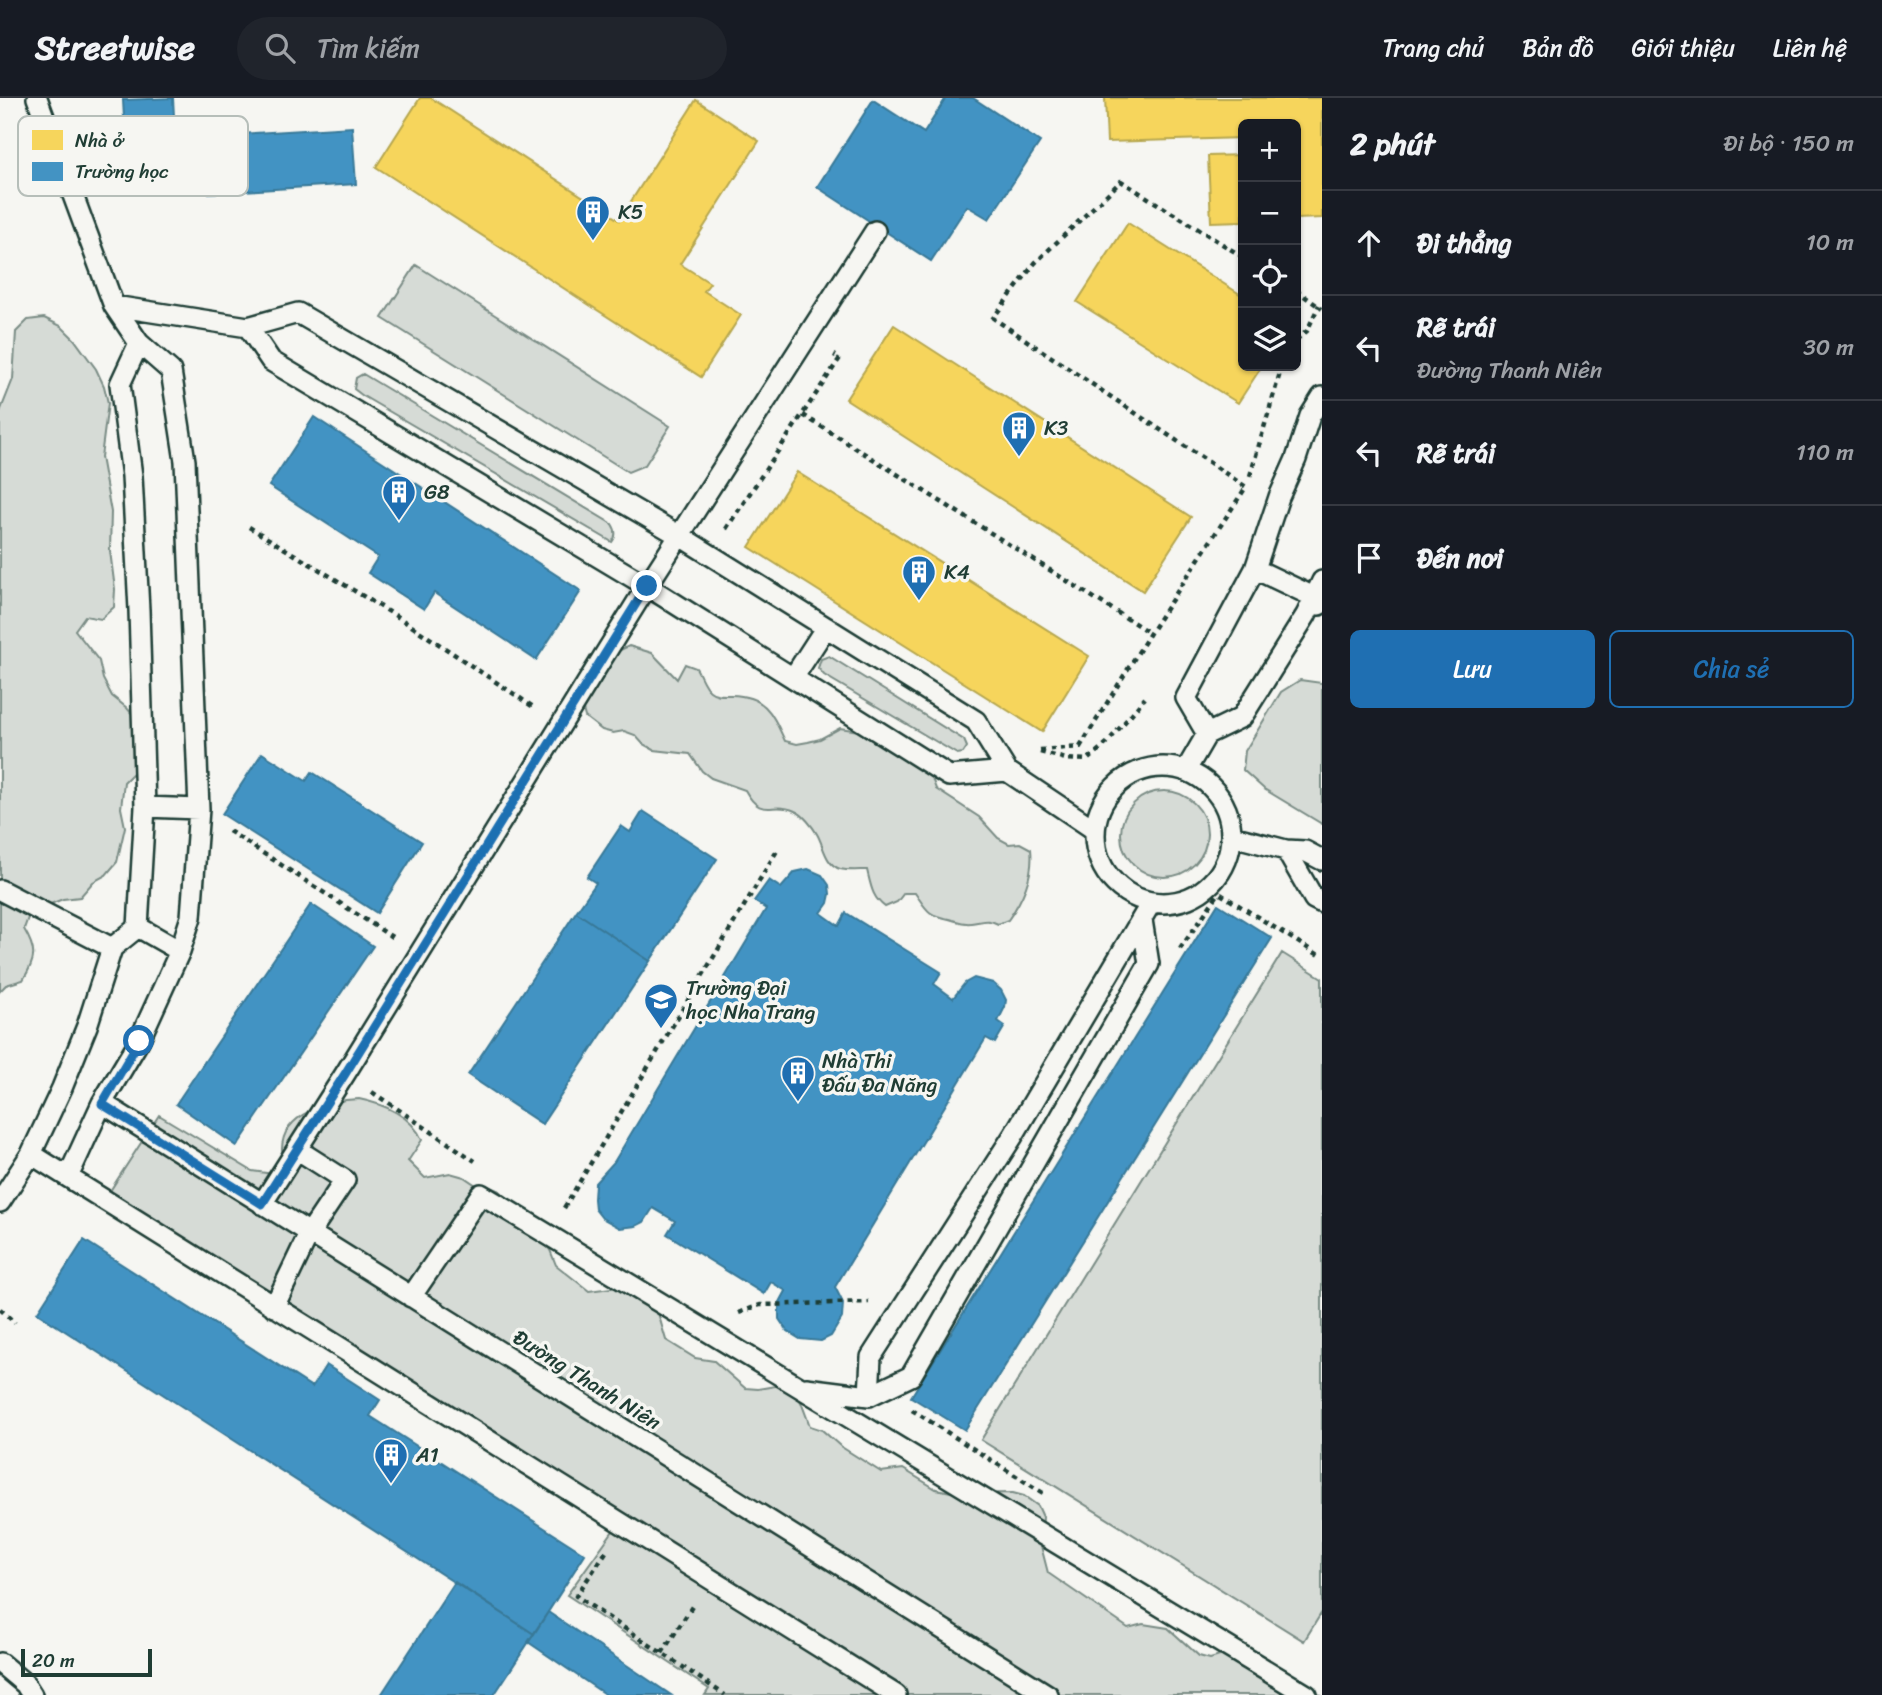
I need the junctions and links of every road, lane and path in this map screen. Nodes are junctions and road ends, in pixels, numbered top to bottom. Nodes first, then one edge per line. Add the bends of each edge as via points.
1 (37, 98) edge
2 (44, 116) edge
3 (73, 196) edge
4 (875, 231) dead end
5 (1238, 254) edge
6 (1301, 293) edge
7 (114, 306) junction
8 (1321, 307) edge
9 (248, 327) junction
10 (1301, 336) edge
11 (806, 338) junction
12 (139, 343) junction
13 (1281, 371) edge
14 (1322, 397) edge
15 (803, 415) junction
16 (1246, 487) junction
17 (249, 527) dead end
18 (680, 536) junction
19 (719, 540) dead end
20 (1255, 569) junction
21 (647, 586) junction
22 (1320, 594) edge
23 (826, 627) junction
24 (1150, 633) junction
25 (793, 678) junction
26 (1145, 698) dead end
27 (529, 720) dead end
28 (1207, 734) junction
29 (1186, 770) junction
30 (1007, 771) junction
31 (145, 807) junction
32 (199, 808) junction
33 (1095, 830) junction
34 (228, 831) dead end
35 (1233, 836) junction
36 (778, 849) dead end
37 (1286, 850) junction
38 (1322, 860) edge
39 (0, 890) edge
40 (1322, 903) edge
41 (1147, 911) junction
42 (138, 927) junction
43 (401, 930) dead end
44 (112, 948) junction
45 (180, 951) junction
46 (1176, 955) dead end
47 (1322, 957) edge
48 (345, 1074) junction
49 (102, 1104) junction
50 (1013, 1136) junction
51 (298, 1150) junction
52 (31, 1154) junction
53 (1039, 1154) junction
54 (480, 1164) dead end
55 (68, 1177) junction
56 (0, 1202) edge
57 (262, 1204) junction
58 (558, 1217) dead end
59 (309, 1234) junction
60 (411, 1297) junction
61 (873, 1302) dead end
62 (274, 1307) junction
63 (0, 1309) edge
64 (729, 1318) dead end
65 (15, 1323) dead end
66 (797, 1387) junction
67 (869, 1396) junction
68 (911, 1409) dead end
69 (1052, 1499) dead end
70 (612, 1542) dead end
71 (698, 1598) dead end
72 (662, 1653) junction
73 (0, 1663) edge
74 (32, 1695) edge
75 (725, 1695) edge
76 (896, 1695) edge
77 (1048, 1695) edge
78 (1307, 1695) edge

1 - 2 lane
3 - 7 lane
4 - 11 lane
5 - 16 path via 1121,181 1035,263 993,318
6 - 8 path
7 - 9 lane
7 - 12 lane
8 - 10 path
9 - 18 lane via 298,313
9 - 21 lane via 271,361
11 - 15 path via 840,358
11 - 18 lane
12 - 31 lane via 120,384 132,476
12 - 32 lane via 171,371 185,461
13 - 16 path
14 - 20 lane via 1310,416
15 - 19 path
15 - 24 path
16 - 24 path
17 - 27 path via 536,708
18 - 21 lane
18 - 23 lane
20 - 22 lane
20 - 28 lane via 1186,698
21 - 25 lane
21 - 48 lane
22 - 28 lane via 1242,718
23 - 25 lane
23 - 30 lane via 976,721
24 - 26 path via 1080,747 1035,750 1087,760
25 - 30 lane via 949,776
28 - 29 lane
29 - 33 lane via 1163,766 1140,771 1116,785 1100,809
29 - 35 lane via 1211,786 1225,805
30 - 33 lane
31 - 32 lane
31 - 42 lane
32 - 45 lane via 191,917
33 - 41 lane via 1098,854 1115,883 1139,899
34 - 43 path via 395,939
35 - 37 lane
35 - 41 lane via 1223,869 1201,893
36 - 58 path
37 - 38 lane via 1305,851
37 - 40 lane via 1314,899
39 - 44 lane
41 - 50 lane
41 - 53 lane via 1149,964
42 - 44 lane
42 - 45 lane
44 - 52 lane via 72,1063
45 - 49 lane via 139,1041
46 - 47 path via 1219,893
48 - 51 lane
48 - 54 path
49 - 55 lane
49 - 57 lane, Đường Thanh Niên
50 - 53 lane
50 - 67 lane via 871,1357
51 - 57 lane
51 - 59 lane via 345,1180
52 - 55 lane
52 - 56 lane
53 - 67 lane via 911,1376
55 - 62 lane
57 - 59 lane, Đường Thanh Niên
59 - 60 lane, Đường Thanh Niên
59 - 62 lane
60 - 66 lane via 481,1195
60 - 77 lane, Đường Thanh Niên
61 - 64 path via 760,1305
62 - 76 lane
63 - 65 path
66 - 67 lane
66 - 78 lane
68 - 69 path
70 - 72 path via 576,1595
71 - 72 path
72 - 75 path
73 - 74 lane

